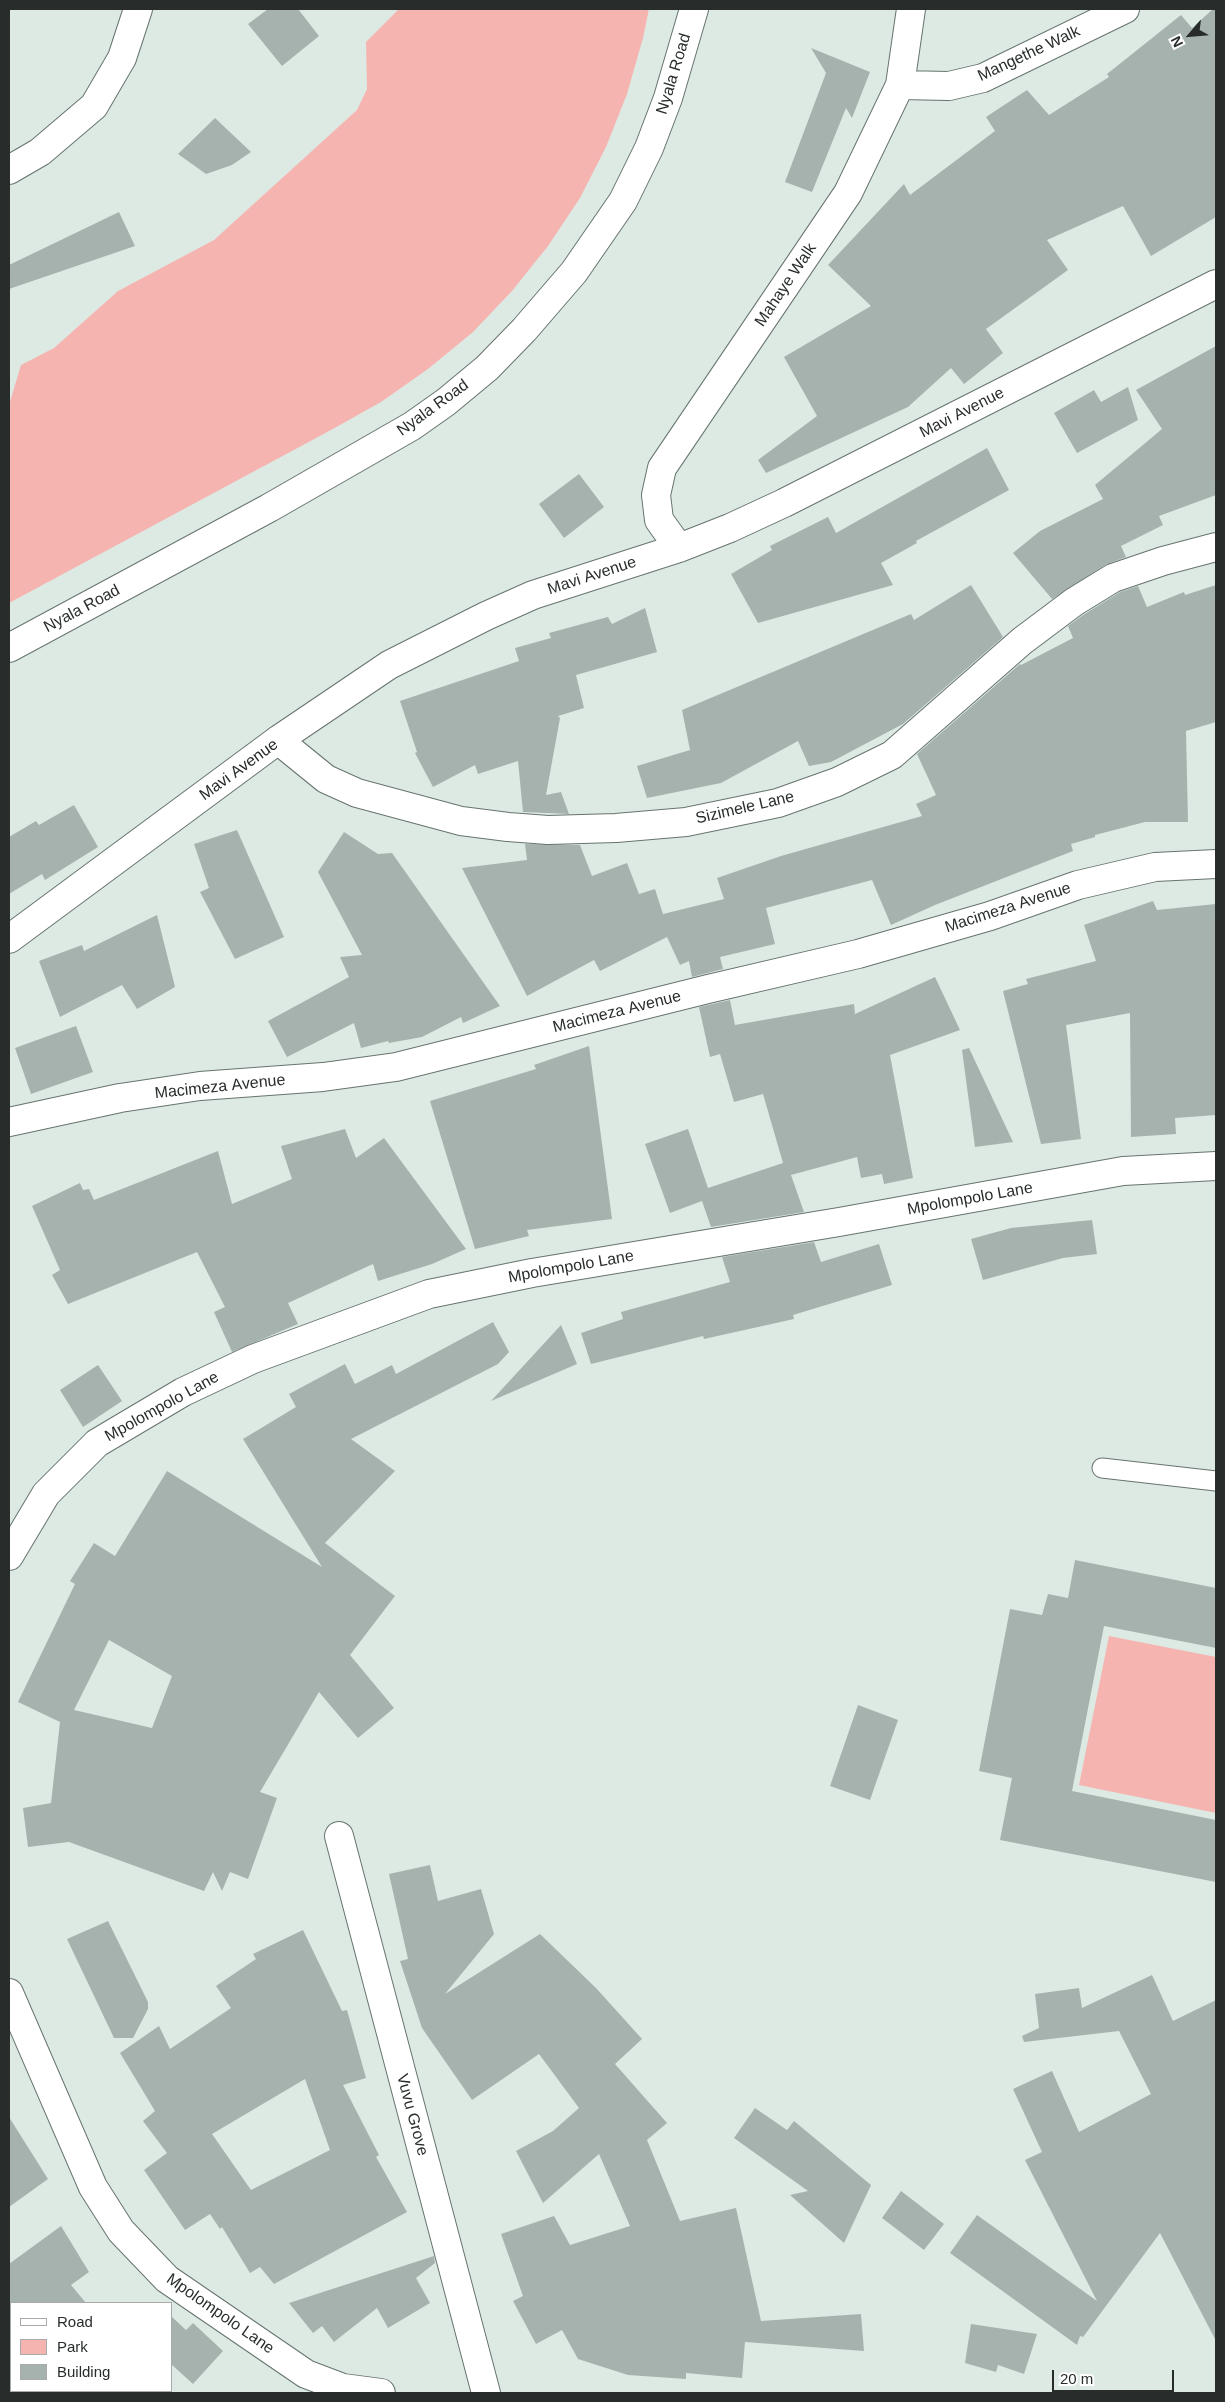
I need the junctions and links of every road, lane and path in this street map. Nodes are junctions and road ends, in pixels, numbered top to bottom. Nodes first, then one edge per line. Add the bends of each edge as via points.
1 (138, 9) edge
2 (694, 9) edge
3 (911, 9) edge
4 (1125, 9) edge
5 (900, 85) junction
6 (9, 170) edge
7 (1216, 284) edge
8 (1216, 547) edge
9 (679, 548) junction
10 (9, 648) edge
11 (278, 740) junction
12 (1216, 864) edge
13 (9, 939) edge
14 (9, 1122) edge
15 (1216, 1166) edge
16 (1102, 1468) dead end
17 (1216, 1481) edge
18 (9, 1556) edge
19 (339, 1836) dead end
20 (9, 1993) edge
21 (381, 2393) edge
22 (486, 2393) edge

1 - 6 street via 122,58 94,106 40,152
2 - 10 street, Nyala Road via 668,98 649,148 623,201 574,272 487,368 412,426 269,508
3 - 5 street, Mahaye Walk
4 - 5 street, Mangethe Walk via 982,78 949,86
5 - 9 street, Mahaye Walk via 848,193 662,468 656,495 660,520
7 - 9 street, Mavi Avenue via 784,503
8 - 11 street, Sizimele Lane via 1113,578 1022,641 892,755 838,782 778,803 704,818 616,828 508,828 461,820 357,793 326,779
9 - 11 street, Mavi Avenue via 533,595 486,616 389,665
11 - 13 street, Mavi Avenue
12 - 14 street, Macimeza Avenue via 1155,867 1078,885 990,916 858,954 396,1067 183,1089 120,1098
15 - 18 street, Mpolompolo Lane via 1123,1171 532,1273 429,1294 253,1359 183,1392 97,1443 46,1494
16 - 17 lane
19 - 22 street, Vuvu Grove
20 - 21 street, Mpolompolo Lane via 93,2187 121,2231 167,2279 306,2374 343,2388

